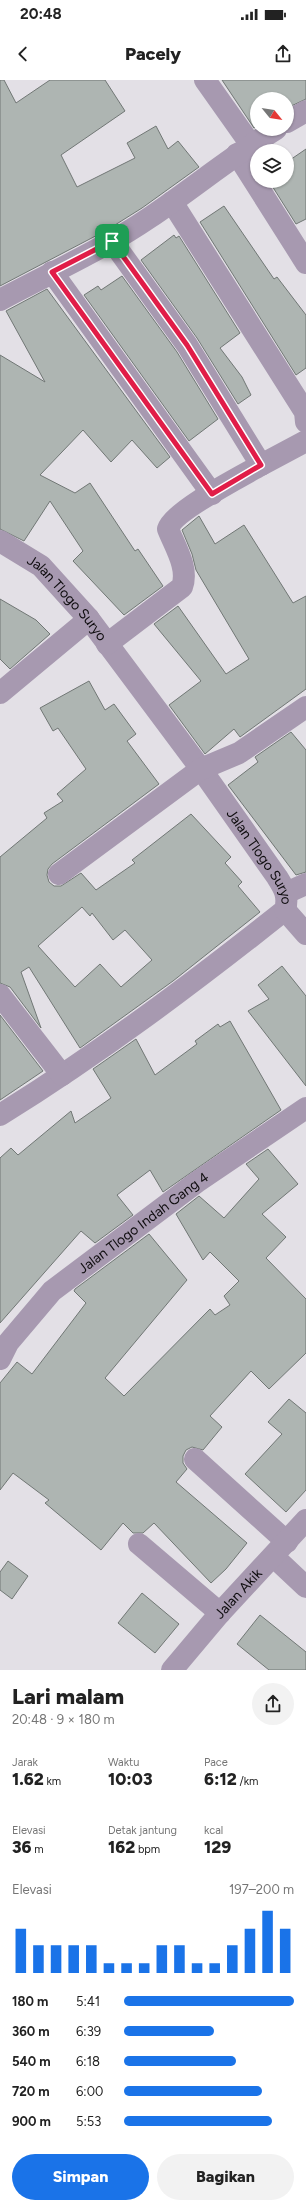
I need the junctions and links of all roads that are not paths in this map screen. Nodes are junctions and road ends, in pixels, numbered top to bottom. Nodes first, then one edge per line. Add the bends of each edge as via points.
1 (205, 80) edge
2 (306, 111) edge
3 (294, 118) edge
4 (265, 136) edge
5 (244, 149) junction
6 (172, 202) junction
7 (112, 241) junction
8 (306, 263) edge
9 (52, 272) junction
10 (0, 300) edge
11 (306, 422) edge
12 (306, 441) edge
13 (261, 465) junction
14 (212, 494) junction
15 (0, 541) edge
16 (89, 619) junction
17 (108, 644) junction
18 (0, 693) edge
19 (306, 707) edge
20 (201, 769) junction
21 (59, 874) dead end
22 (306, 884) edge
23 (286, 902) junction
24 (306, 934) edge
25 (0, 995) edge
26 (62, 1075) junction
27 (306, 1108) edge
28 (0, 1115) edge
29 (0, 1359) edge
30 (195, 1459) dead end
31 (306, 1520) edge
32 (139, 1544) dead end
33 (280, 1549) junction
34 (306, 1587) edge
35 (220, 1613) junction
36 (172, 1670) edge

1 - 5 street
2 - 3 street
4 - 5 street
5 - 6 street
5 - 8 street
6 - 7 street
6 - 11 street via 305,412
7 - 9 street
7 - 13 street via 187,345
9 - 10 street
9 - 14 street
12 - 13 street
13 - 14 street
14 - 17 street via 182,512 168,529 184,571 182,587
15 - 16 street, Jalan Tlogo Suryo via 41,566
16 - 17 street, Jalan Tlogo Suryo
16 - 18 street
17 - 20 street, Jalan Tlogo Suryo
19 - 20 street via 239,753
20 - 21 street
20 - 23 street, Jalan Tlogo Suryo
22 - 23 street
23 - 24 street
23 - 26 street, Jalan Tlogo Suryo via 210,970 112,1042
25 - 26 street
26 - 28 street, Jalan Tlogo Suryo
27 - 29 street, Jalan Tlogo Indah Gang 4 via 197,1182 52,1291 8,1343
30 - 33 street
31 - 33 street, Jalan Akik
32 - 35 street
33 - 34 street
33 - 35 street, Jalan Akik
35 - 36 street, Jalan Akik

